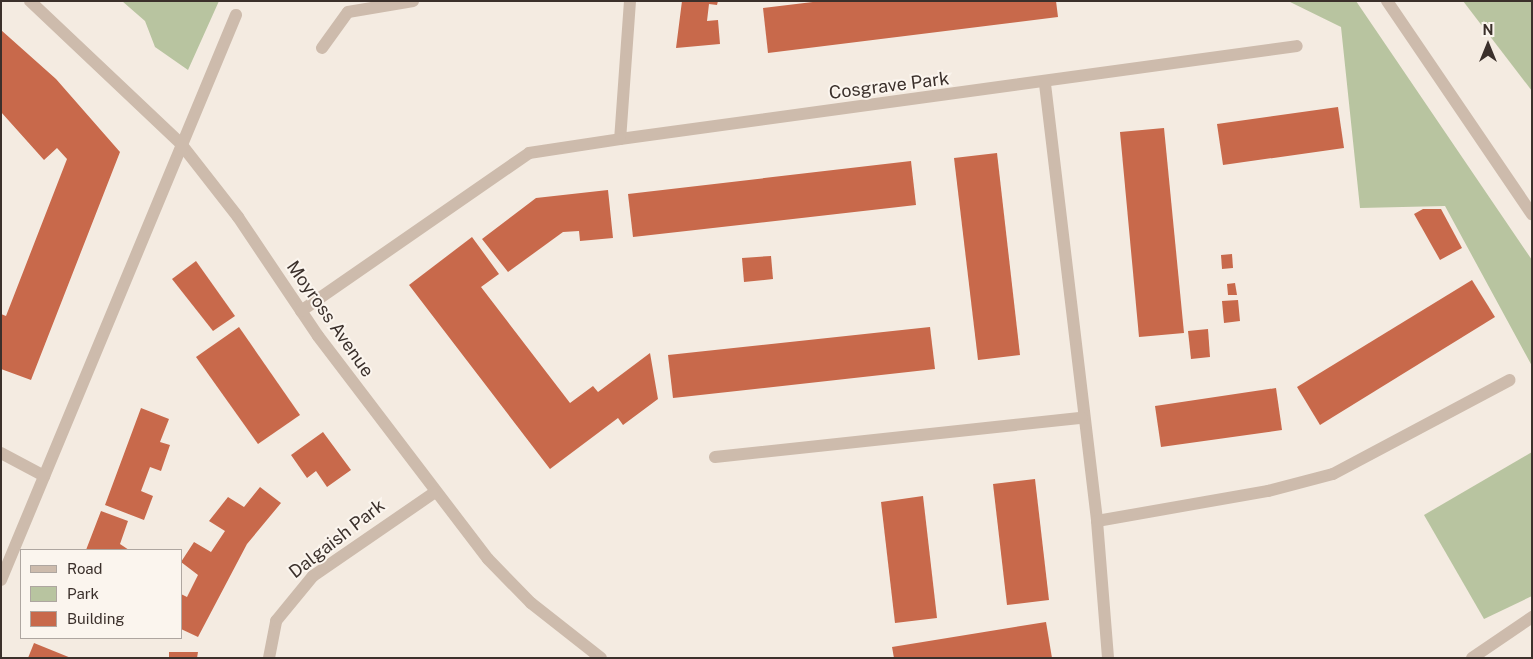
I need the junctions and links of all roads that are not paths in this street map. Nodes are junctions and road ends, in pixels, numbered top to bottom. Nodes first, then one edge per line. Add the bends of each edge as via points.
1 (30, 1) edge
2 (413, 1) edge
3 (630, 1) edge
4 (1387, 1) edge
5 (236, 15) dead end
6 (1297, 46) dead end
7 (322, 48) dead end
8 (1045, 84) junction
9 (620, 138) junction
10 (181, 144) junction
11 (1532, 214) edge
12 (301, 311) junction
13 (1510, 380) dead end
14 (1082, 418) junction
15 (1, 453) edge
16 (715, 457) dead end
17 (44, 476) junction
18 (435, 492) junction
19 (1097, 521) junction
20 (1, 580) edge
21 (1532, 617) edge
22 (269, 658) edge
23 (601, 658) edge
24 (1108, 658) edge
25 (1472, 658) edge

1 - 10 street, Moyross Avenue
2 - 7 street via 348,12
3 - 9 street
4 - 11 street
5 - 10 street
6 - 8 street, Cosgrave Park
8 - 9 street, Cosgrave Park
8 - 14 street
9 - 12 street, Cosgrave Park via 529,153
10 - 12 street, Moyross Avenue
10 - 17 street
12 - 18 street, Moyross Avenue
13 - 19 street via 1334,474 1276,490
14 - 16 street
14 - 19 street
15 - 17 street
17 - 20 street
18 - 22 street, Dalgaish Park via 312,576 276,620
18 - 23 street, Moyross Avenue via 531,603
19 - 24 street
21 - 25 street

